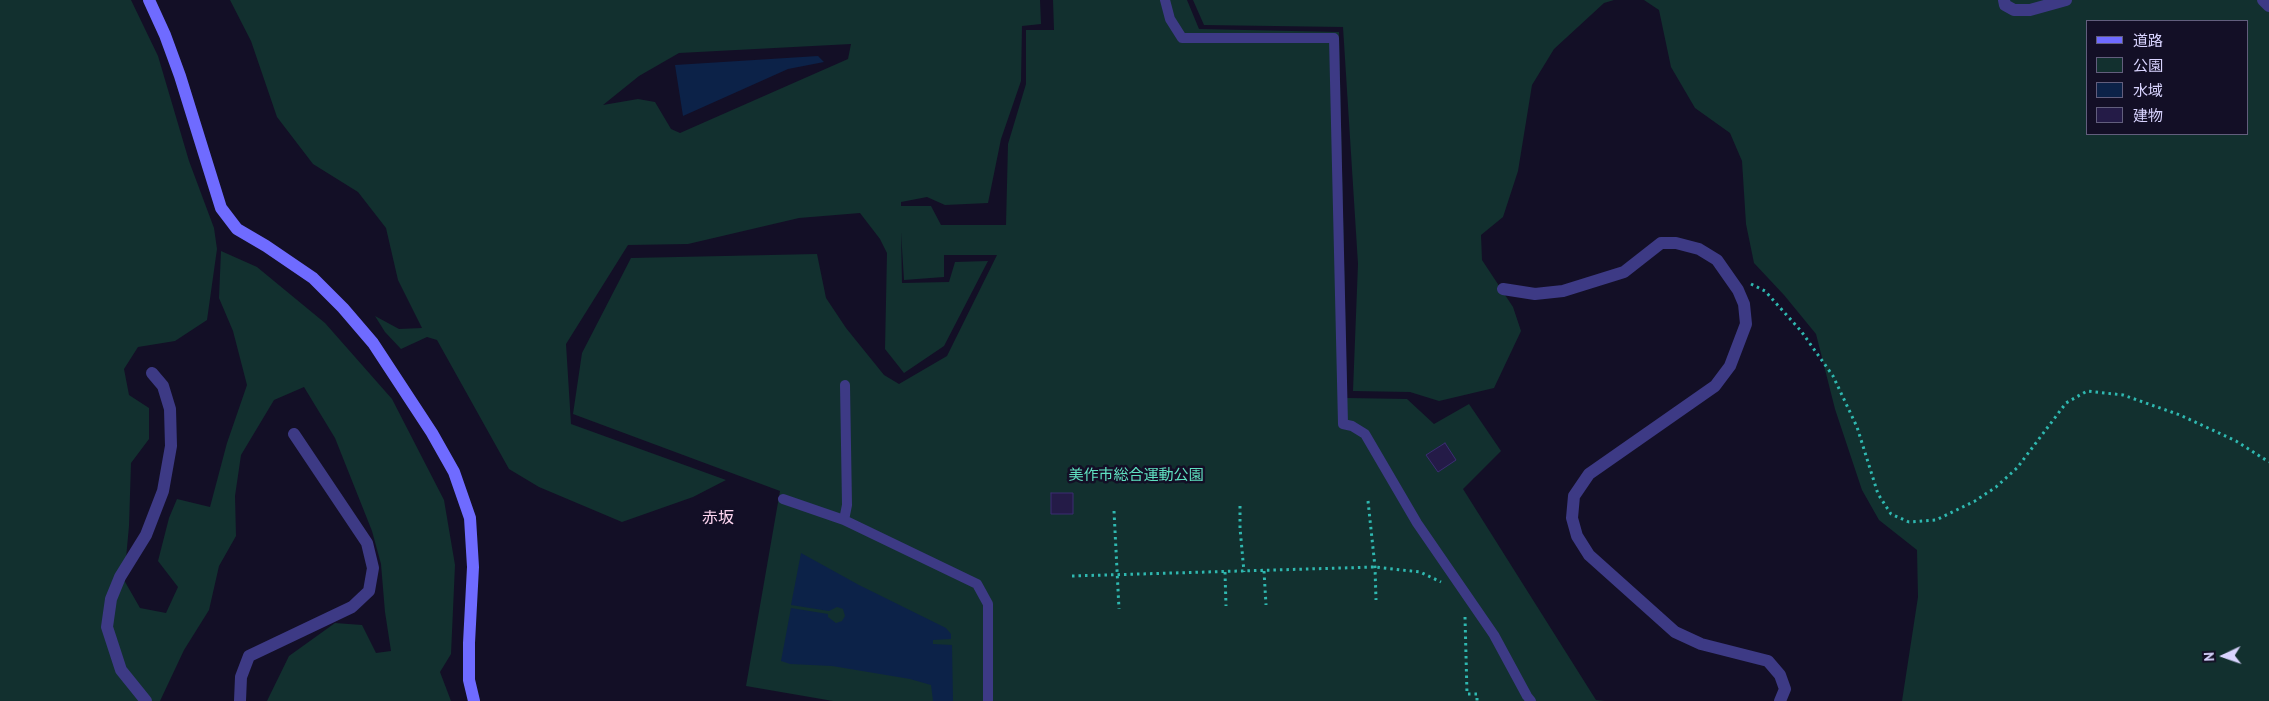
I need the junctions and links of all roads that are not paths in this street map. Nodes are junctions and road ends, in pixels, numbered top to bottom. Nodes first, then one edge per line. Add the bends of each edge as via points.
1 (149, 0) edge
2 (1165, 0) edge
3 (2004, 0) edge
4 (2066, 0) edge
5 (2263, 0) edge
6 (2269, 6) edge
7 (1503, 289) dead end
8 (152, 373) dead end
9 (845, 386) dead end
10 (294, 434) dead end
11 (783, 500) dead end
12 (844, 520) junction
13 (146, 701) edge
14 (240, 701) edge
15 (474, 701) edge
16 (988, 701) edge
17 (1531, 701) edge
18 (1780, 701) edge

1 - 15 street via 180,76 221,208 237,229 313,278 343,308 373,343 454,472 470,518 473,567 469,680
2 - 17 lane via 1170,19 1182,38 1334,38 1343,424 1365,434 1417,523 1494,636
3 - 4 street via 2005,5 2014,10 2030,10
5 - 6 street
7 - 18 street via 1535,294 1563,291 1624,272 1661,243 1676,243 1717,260 1738,290 1744,304 1746,324 1730,366 1715,386 1589,474 1574,496 1572,518 1577,536 1589,555 1675,632 1701,644 1768,660 1780,675 1785,689
8 - 13 street via 163,386 170,409 171,446 163,491 146,535 110,599 107,627 121,670
9 - 12 lane via 847,504
10 - 14 street via 367,543 373,568 369,591 352,607 249,656 241,677
11 - 12 lane
12 - 16 lane via 977,584 988,604

